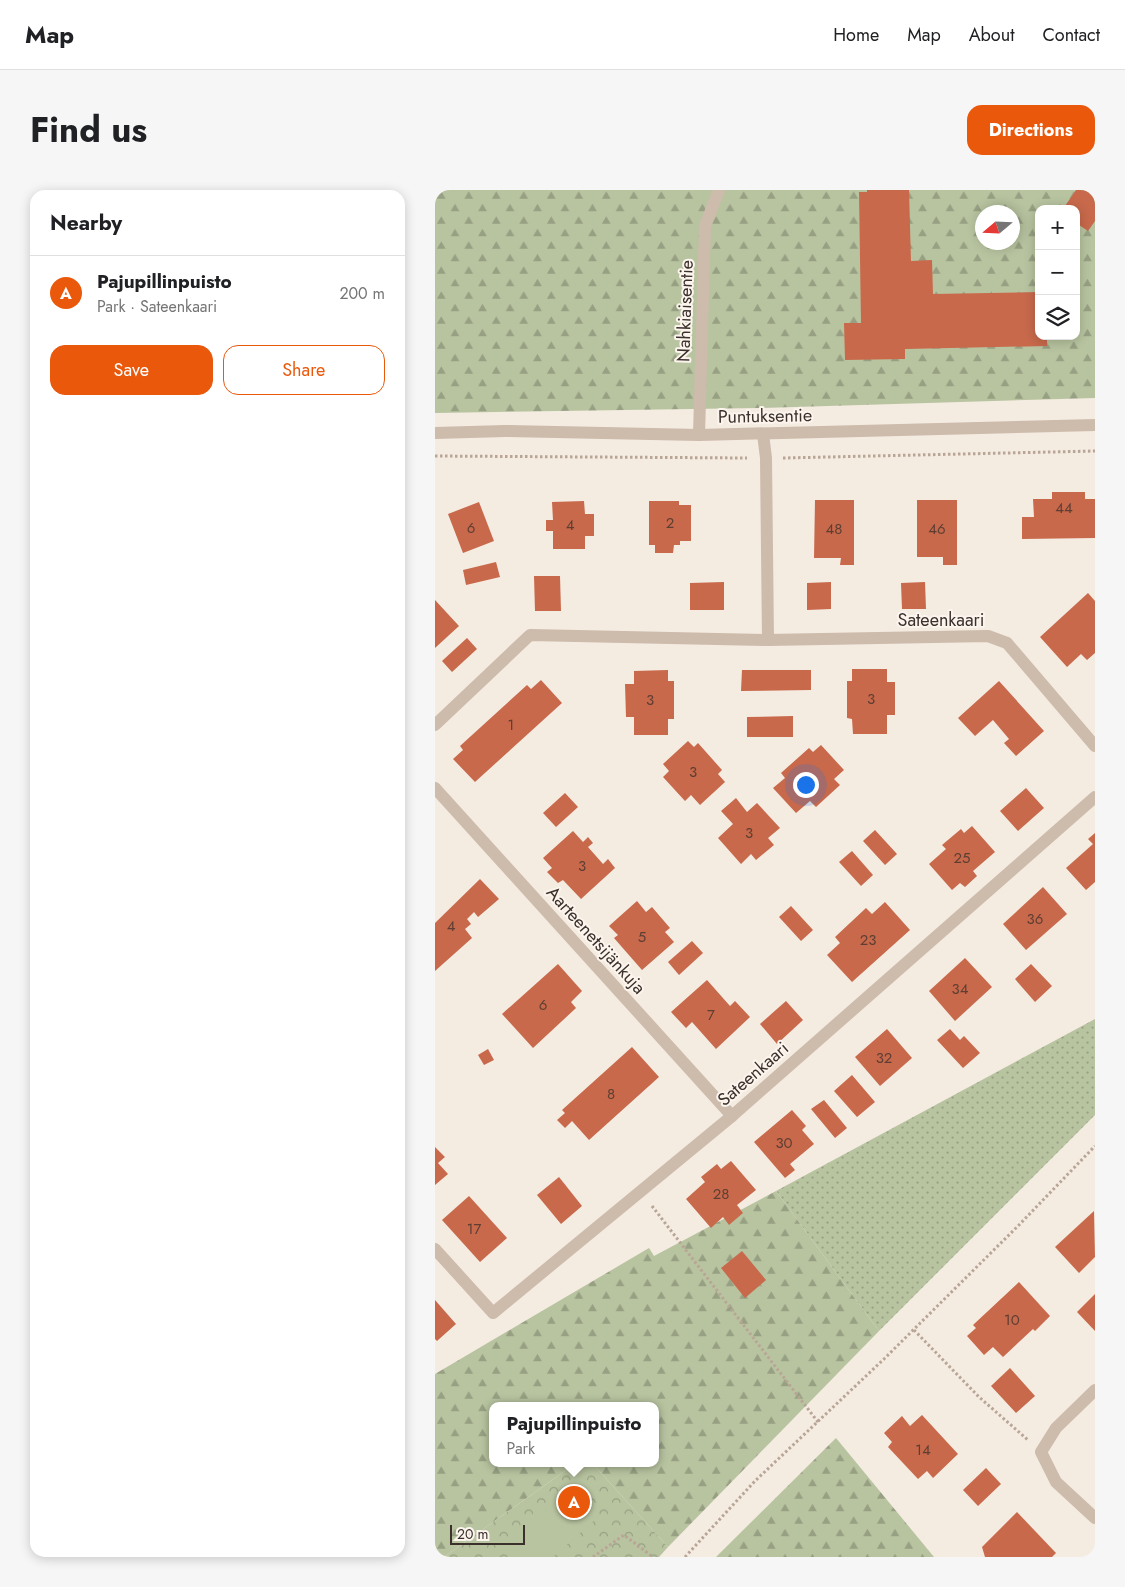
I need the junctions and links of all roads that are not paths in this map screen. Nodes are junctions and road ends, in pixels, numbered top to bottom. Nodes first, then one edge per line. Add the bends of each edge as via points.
1 (719, 190) edge
2 (1095, 425) edge
3 (435, 433) edge
4 (763, 434) junction
5 (699, 435) junction
6 (768, 640) junction
7 (435, 725) edge
8 (1095, 746) edge
9 (435, 788) edge
10 (1095, 797) edge
11 (732, 1116) junction
12 (435, 1248) edge
13 (1095, 1390) edge
14 (1095, 1518) edge

1 - 5 street, Nahkiaisentie via 705,226
2 - 4 street, Puntuksentie
3 - 5 street, Puntuksentie via 505,431
4 - 5 street, Puntuksentie
4 - 6 street
6 - 7 street, Sateenkaari via 530,635
6 - 8 street, Sateenkaari via 988,636 1007,643
9 - 11 street, Aarteenetsijänkuja
10 - 11 street, Sateenkaari
11 - 12 street, Sateenkaari via 493,1313
13 - 14 street via 1056,1428 1041,1452 1056,1482

